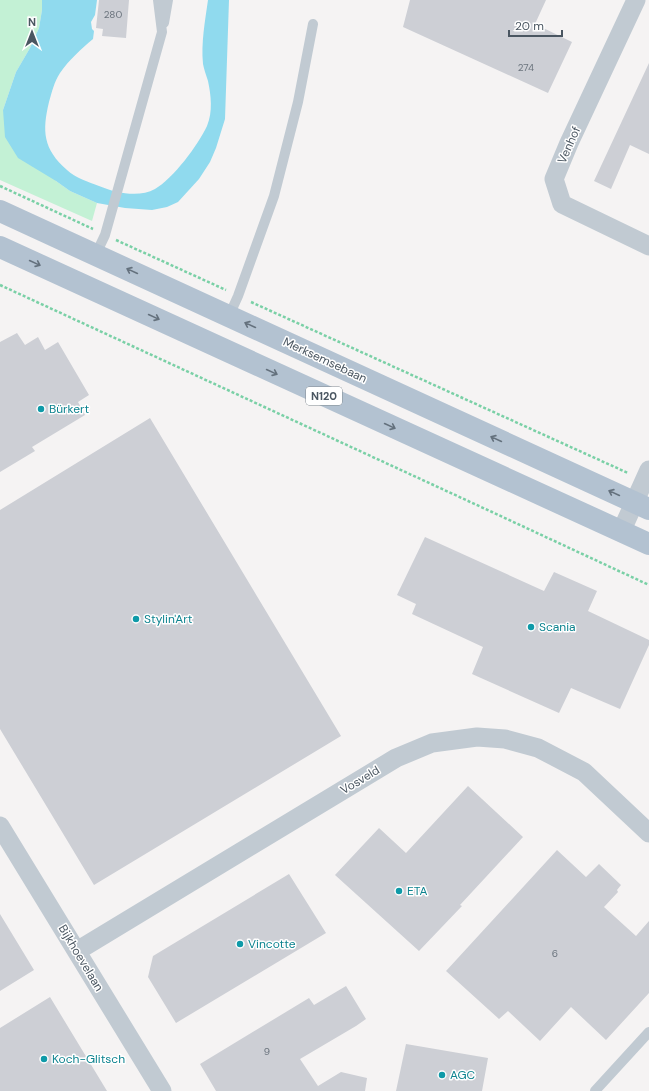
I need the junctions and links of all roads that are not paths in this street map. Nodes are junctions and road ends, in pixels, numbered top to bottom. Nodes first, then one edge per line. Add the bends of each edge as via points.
1 (158, 0) edge
2 (168, 0) edge
3 (636, 0) edge
4 (313, 24) dead end
5 (162, 32) junction
6 (0, 211) edge
7 (100, 244) junction
8 (649, 246) edge
9 (0, 247) edge
10 (229, 316) junction
11 (647, 475) edge
12 (642, 506) edge
13 (621, 532) junction
14 (649, 544) edge
15 (0, 826) edge
16 (649, 833) edge
17 (77, 951) junction
18 (649, 1032) edge
19 (162, 1091) edge
20 (595, 1091) edge

1 - 5 lane
2 - 5 lane
3 - 8 street, Venhof via 554,179 562,204
4 - 10 lane via 298,102 274,196
5 - 7 lane
6 - 7 main road, Merksemsebaan / N120
10 -> 7 main road, Merksemsebaan / N120
9 -> 13 main road, N120
12 -> 10 main road, Merksemsebaan / N120
11 - 12 street
12 - 13 street
13 - 14 main road, N120
15 - 17 street, Bijkhoevelaan
16 - 17 street, Vosveld via 584,772 538,748 505,739 477,737 432,743 396,758
17 - 19 street, Bijkhoevelaan
18 - 20 lane

